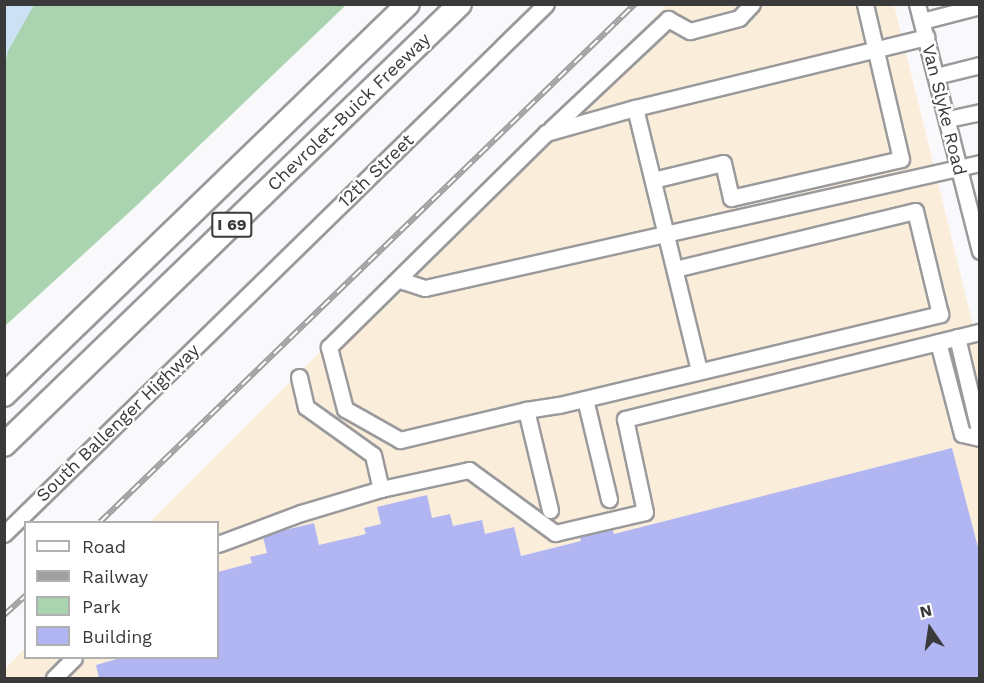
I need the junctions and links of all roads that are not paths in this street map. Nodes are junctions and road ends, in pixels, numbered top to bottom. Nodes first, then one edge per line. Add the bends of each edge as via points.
1 (408, 4) edge
2 (460, 4) edge
3 (546, 4) edge
4 (752, 4) edge
5 (865, 4) edge
6 (917, 4) edge
7 (980, 6) edge
8 (960, 8) edge
9 (922, 21) junction
10 (926, 37) junction
11 (876, 50) junction
12 (980, 65) edge
13 (936, 76) junction
14 (635, 108) junction
15 (980, 112) edge
16 (948, 119) junction
17 (546, 133) junction
18 (980, 163) edge
19 (959, 168) junction
20 (653, 180) junction
21 (666, 234) junction
22 (980, 251) edge
23 (675, 269) junction
24 (400, 280) junction
25 (980, 332) edge
26 (205, 338) joint
27 (957, 338) junction
28 (938, 342) junction
29 (699, 371) junction
30 (299, 377) dead end
31 (4, 395) edge
32 (585, 399) junction
33 (526, 410) junction
34 (977, 411) edge
35 (980, 436) edge
36 (4, 445) edge
37 (381, 489) junction
38 (609, 499) dead end
39 (550, 510) dead end
40 (4, 534) edge
41 (219, 544) edge
42 (72, 659) edge
43 (54, 678) edge

1 - 31 highway, Chevrolet-Buick Freeway / I 69
2 - 36 highway, Chevrolet-Buick Freeway / I 69
3 - 26 street, 12th Street
4 - 17 street via 739,18 690,30 668,19
5 - 11 street
6 - 9 street, Van Slyke Road
7 - 8 street
8 - 9 street
9 - 10 street, Van Slyke Road
10 - 11 street
10 - 13 street, Van Slyke Road
11 - 14 street
11 - 20 street via 901,159 731,198 723,163
12 - 13 street
13 - 16 street, Van Slyke Road
14 - 17 street
14 - 20 street
15 - 16 street
16 - 19 street, Van Slyke Road
17 - 24 street
18 - 19 street
19 - 21 street
19 - 22 street, Van Slyke Road
20 - 21 street
21 - 23 street
21 - 24 street via 425,288
23 - 29 street
23 - 29 street via 915,211 940,314
24 - 33 street via 329,347 345,410 400,440
25 - 27 street
26 - 40 street, South Ballenger Highway
27 - 28 street
27 - 34 street
28 - 35 street via 962,434
28 - 37 street via 626,419 645,512 555,533 469,470
29 - 32 street
30 - 37 street via 306,407 373,455
32 - 33 street
32 - 38 street
33 - 39 street
34 - 35 street
37 - 41 street
42 - 43 street

